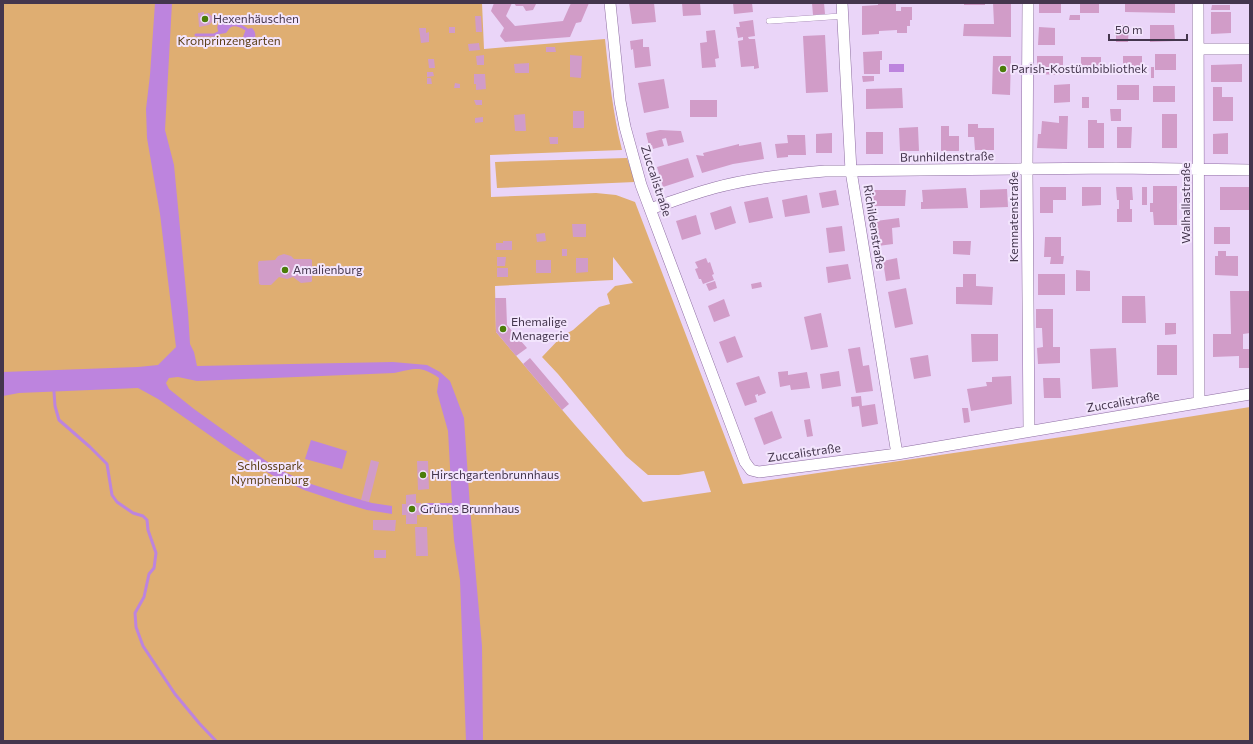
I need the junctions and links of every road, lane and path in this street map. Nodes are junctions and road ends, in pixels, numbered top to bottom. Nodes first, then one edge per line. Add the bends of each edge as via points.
1 (610, 3) edge
2 (842, 3) edge
3 (1028, 3) edge
4 (1198, 3) edge
5 (843, 16) junction
6 (769, 21) dead end
7 (1198, 49) junction
8 (1250, 49) edge
9 (1199, 169) junction
10 (1027, 170) junction
11 (1250, 170) edge
12 (851, 171) junction
13 (650, 209) junction
14 (1250, 394) edge
15 (1199, 402) junction
16 (1029, 431) junction
17 (897, 454) junction

1 - 13 street, Zuccalistraße via 625,127
2 - 5 street, Richildenstraße
3 - 10 street, Kemnatenstraße
4 - 7 street, Walhallastraße
5 - 6 lane
5 - 12 street, Richildenstraße
7 - 8 street
7 - 9 street, Walhallastraße
9 - 10 street, Brunhildenstraße
9 - 11 street, Brunhildenstraße
9 - 15 street, Walhallastraße
10 - 12 street, Brunhildenstraße
10 - 16 street, Kemnatenstraße
12 - 13 street, Brunhildenstraße via 791,173 766,177 713,188
12 - 17 street, Richildenstraße
13 - 17 street, Zuccalistraße via 745,462 751,470 759,472
14 - 15 street, Zuccalistraße
15 - 16 street, Zuccalistraße
16 - 17 street, Zuccalistraße

